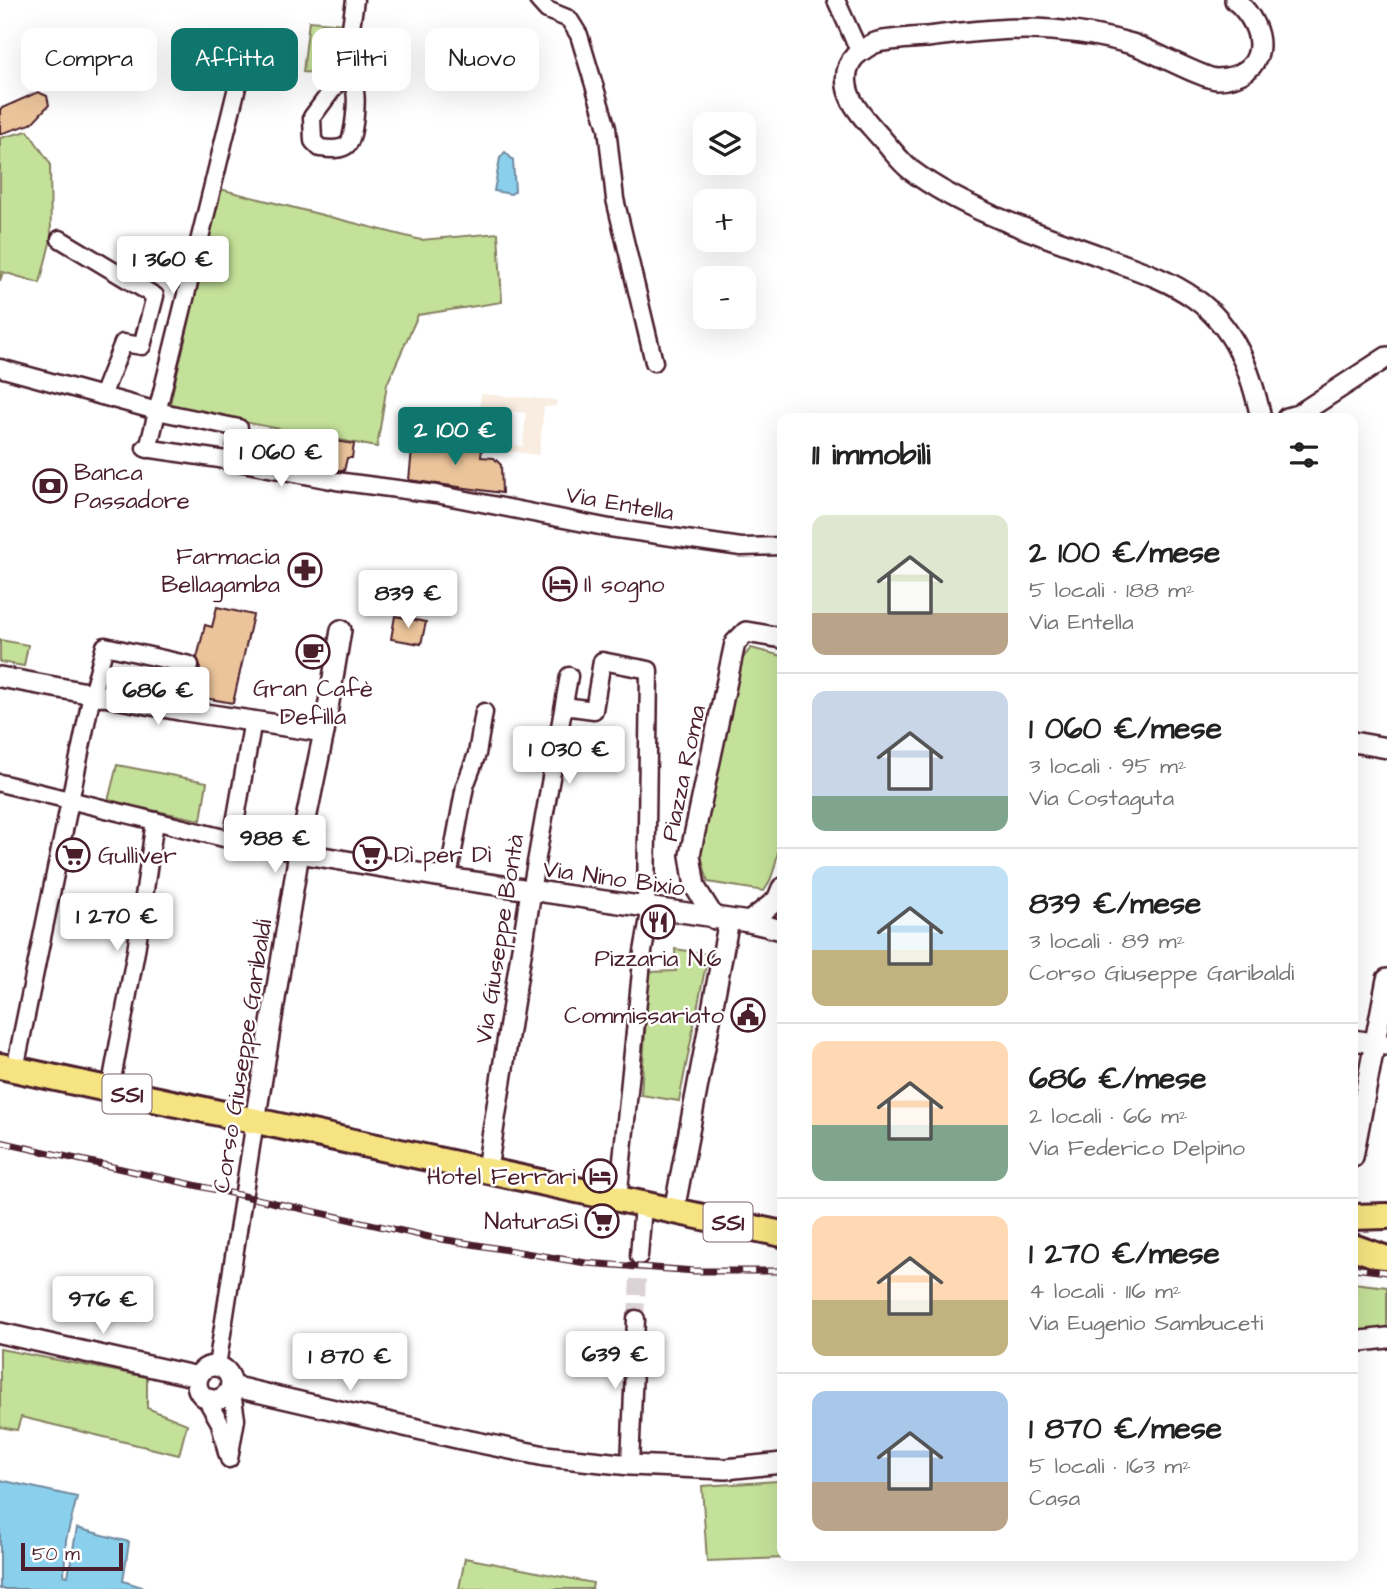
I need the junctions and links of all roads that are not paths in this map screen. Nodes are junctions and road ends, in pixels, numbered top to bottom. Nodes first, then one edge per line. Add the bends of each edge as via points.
1 (355, 0) edge
2 (538, 0) edge
3 (836, 0) edge
4 (1236, 0) edge
5 (351, 28) edge
6 (860, 53) junction
7 (236, 91) edge
8 (60, 239) dead end
9 (1387, 356) edge
10 (654, 362) dead end
11 (0, 368) edge
12 (102, 396) junction
13 (157, 411) junction
14 (1261, 413) edge
15 (1301, 413) edge
16 (233, 461) junction
17 (777, 546) edge
18 (341, 630) dead end
19 (777, 637) edge
20 (569, 676) dead end
21 (0, 677) edge
22 (92, 694) junction
23 (564, 706) junction
24 (179, 710) junction
25 (484, 712) dead end
26 (253, 720) junction
27 (324, 732) junction
28 (1358, 742) edge
29 (1387, 748) edge
30 (0, 783) edge
31 (70, 802) junction
32 (155, 821) junction
33 (232, 840) junction
34 (299, 853) junction
35 (448, 878) junction
36 (531, 891) junction
37 (777, 900) edge
38 (648, 906) junction
39 (722, 919) junction
40 (749, 922) junction
41 (777, 929) edge
42 (1387, 979) edge
43 (1358, 1041) edge
44 (1380, 1044) edge
45 (8, 1068) edge
46 (110, 1090) junction
47 (255, 1121) junction
48 (1358, 1136) edge
49 (487, 1169) junction
50 (618, 1200) junction
51 (643, 1205) junction
52 (674, 1211) junction
53 (1383, 1216) edge
54 (1358, 1217) edge
55 (777, 1233) edge
56 (1387, 1245) edge
57 (1358, 1249) edge
58 (639, 1256) tunnel mouth
59 (1387, 1259) edge
60 (636, 1319) tunnel mouth
61 (0, 1333) edge
62 (1387, 1338) edge
63 (1358, 1341) edge
64 (217, 1366) junction
65 (198, 1377) junction
66 (231, 1386) junction
67 (205, 1397) junction
68 (777, 1464) edge
69 (630, 1465) junction

1 - 5 street
2 - 10 street via 547,10 569,19 579,35 607,128 615,199
3 - 6 street
4 - 6 street via 1260,34 1260,52 1251,66 1236,76 1214,79 1131,43 1048,30 875,43
6 - 14 street via 848,66 848,93 858,112 911,170 958,199 1155,276 1194,298 1217,317 1240,349
7 - 13 street
8 - 12 street via 155,296 142,346 123,343
9 - 15 street
11 - 12 street
12 - 13 street
13 - 16 street via 239,428
13 - 16 street, Via Entella via 146,448
16 - 17 street, Via Entella via 688,540
18 - 27 street, Corso Giuseppe Garibaldi
19 - 39 street, Piazza Roma via 746,632 735,643 690,855 695,887
20 - 23 street, Via Giuseppe Bontà
21 - 22 street
22 - 24 street
22 - 24 street via 105,646 190,665
22 - 31 street
23 - 36 street, Via Giuseppe Bontà
23 - 38 street via 594,710 602,662 649,670
24 - 26 street
25 - 35 street
26 - 27 street
26 - 33 street
27 - 34 street, Corso Giuseppe Garibaldi
28 - 29 street
30 - 31 street
31 - 32 street
31 - 45 street
32 - 33 street
32 - 46 street
33 - 34 street
34 - 35 street, Via Nino Bixio
34 - 47 street, Corso Giuseppe Garibaldi
35 - 36 street, Via Nino Bixio
36 - 38 street, Via Nino Bixio
36 - 49 street, Via Giuseppe Bontà
37 - 40 street
38 - 39 street, Via Nino Bixio
38 - 50 street
39 - 40 street
39 - 52 street
40 - 41 street
42 - 44 street
43 - 44 street
44 - 48 street
45 - 46 main road, SS1
46 - 47 main road, SS1
47 - 49 main road, SS1
47 - 64 street, Corso Giuseppe Garibaldi
49 - 50 main road, SS1
50 - 51 main road, SS1
51 - 52 main road, SS1
51 - 58 street
52 - 55 main road, SS1
53 - 54 main road
53 - 56 main road via 1382,1238
57 - 59 main road
60 - 69 street
61 - 65 street
62 - 63 street
64 - 65 street via 203,1369
64 - 66 street via 226,1371
65 - 67 street via 198,1388
66 - 67 street via 221,1398
66 - 67 street via 236,1419 229,1459 220,1423
66 - 69 street via 483,1444
68 - 69 street via 726,1469

